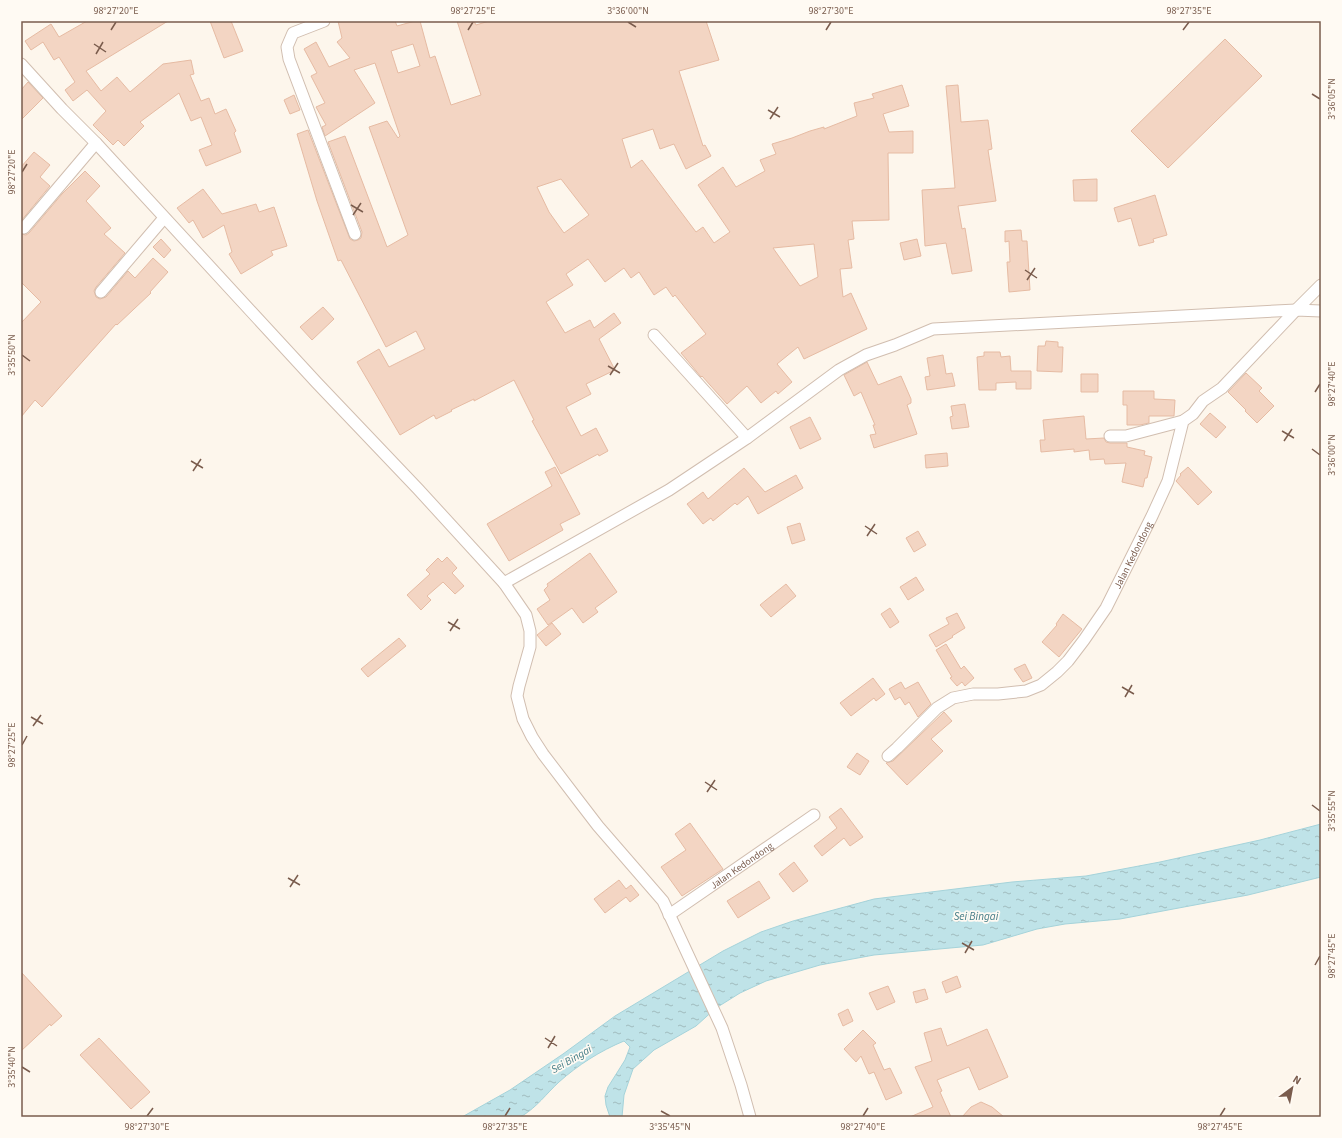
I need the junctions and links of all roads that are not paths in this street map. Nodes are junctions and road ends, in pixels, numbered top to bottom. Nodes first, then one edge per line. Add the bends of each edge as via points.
1 (324, 21) edge
2 (23, 70) edge
3 (96, 143) junction
4 (164, 218) junction
5 (24, 228) dead end
6 (355, 234) dead end
7 (1321, 285) edge
8 (101, 292) dead end
9 (1296, 310) junction
10 (1321, 311) edge
11 (654, 335) dead end
12 (1183, 421) junction
13 (1110, 436) dead end
14 (747, 438) junction
15 (504, 583) junction
16 (888, 756) dead end
17 (814, 815) dead end
18 (669, 915) junction
19 (750, 1117) edge

1 - 6 street via 293,33 287,47 289,59
2 - 3 street
3 - 4 street
3 - 5 street
4 - 8 street
4 - 15 street
7 - 9 street
9 - 10 street
9 - 12 street via 1222,388 1203,401 1193,414
9 - 14 street via 933,329 866,355 839,370
11 - 14 street
12 - 13 street via 1126,436
12 - 16 street, Jalan Kedondong via 1168,481 1152,516 1106,608 1068,661 1041,685 1026,691 973,694 953,698 937,708
14 - 15 street via 669,490
15 - 18 street via 526,615 530,631 530,647 517,696 523,719 543,754 598,826 663,901
17 - 18 street, Jalan Kedondong
18 - 19 street via 722,1028

